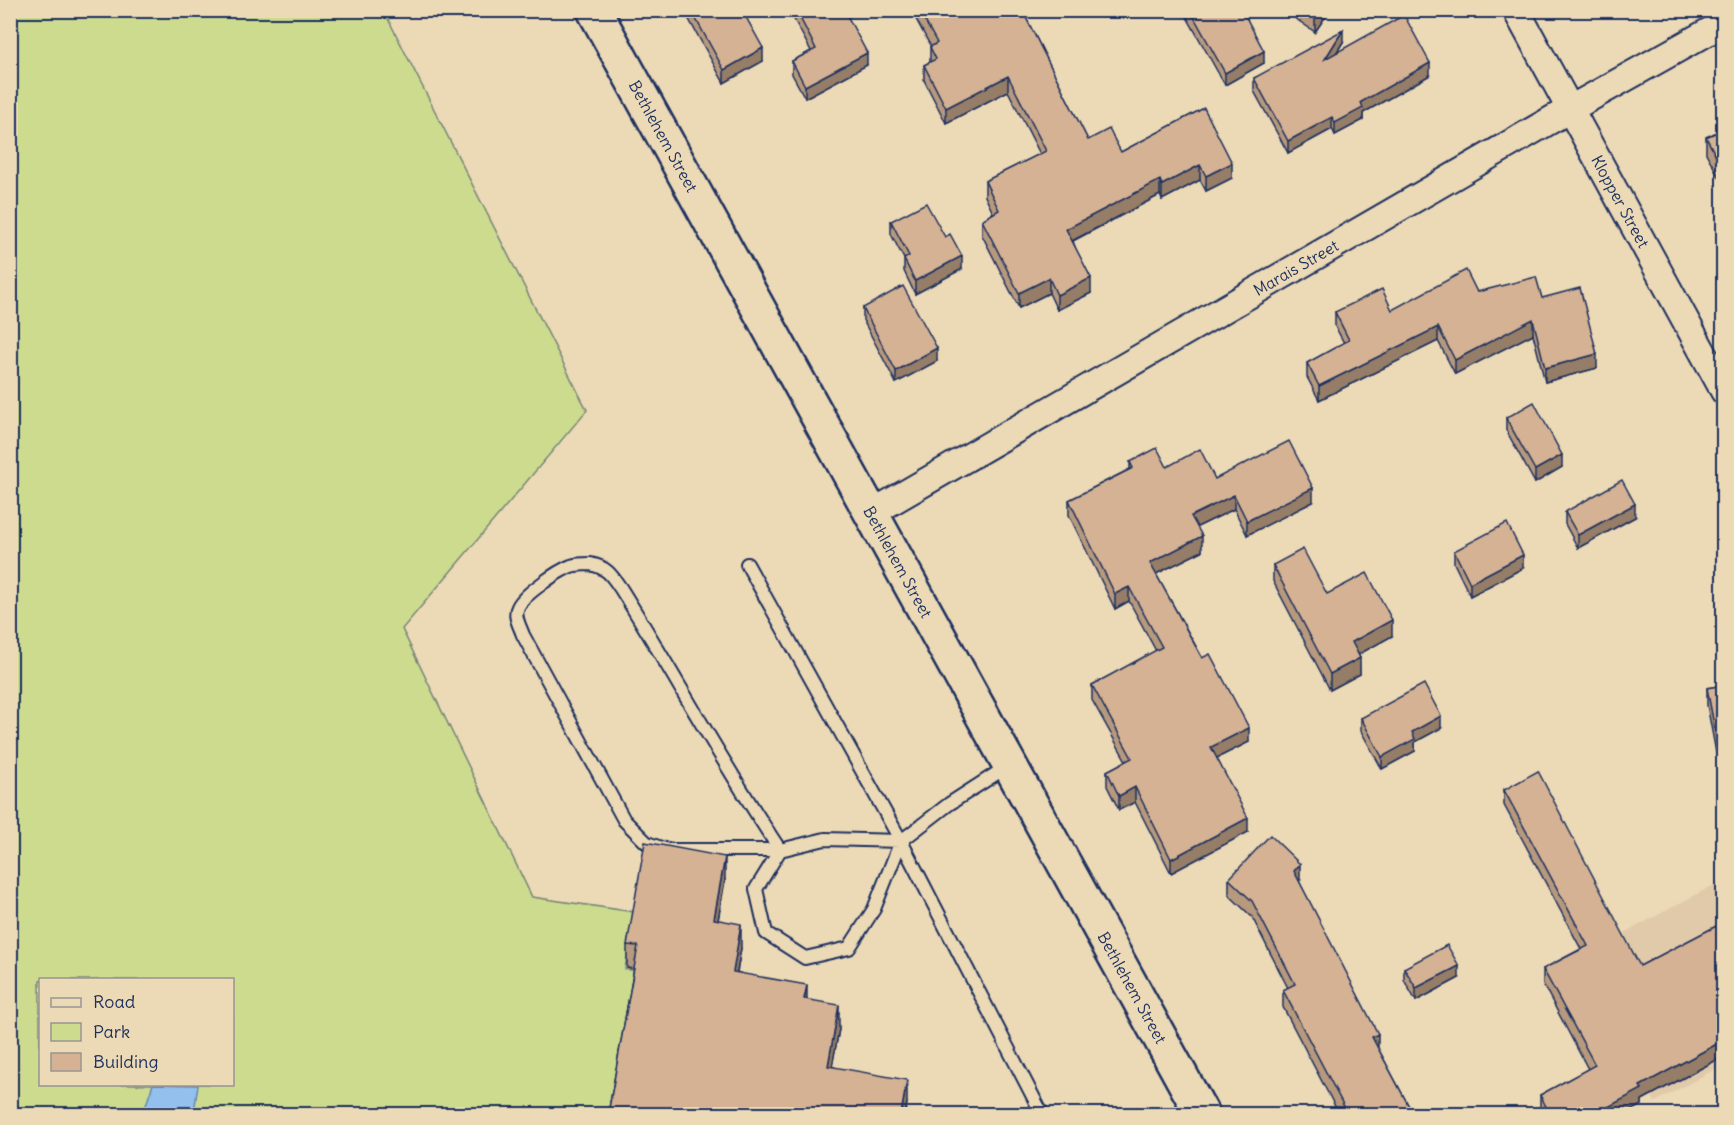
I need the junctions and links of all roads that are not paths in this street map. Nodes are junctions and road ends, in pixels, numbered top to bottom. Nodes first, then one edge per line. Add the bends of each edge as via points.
1 (594, 10) edge
2 (1516, 10) edge
3 (1724, 23) edge
4 (1570, 109) junction
5 (1724, 391) edge
6 (870, 514) junction
7 (747, 564) dead end
8 (1009, 765) junction
9 (901, 841) junction
10 (780, 850) junction
11 (1042, 1114) edge
12 (1202, 1114) edge

1 - 6 main road, Bethlehem Street
2 - 4 street, Klopper Street
3 - 4 street, Marais Street
4 - 5 street, Klopper Street
4 - 6 street, Marais Street
6 - 8 main road, Bethlehem Street
7 - 9 lane
8 - 9 lane
8 - 12 main road, Bethlehem Street
9 - 10 lane via 825,839
9 - 10 lane via 874,909 849,948 805,958 766,933 756,889
9 - 11 lane
10 - 10 lane via 606,569 590,564 573,565 522,600 516,617 523,635 624,820 647,843 667,850

